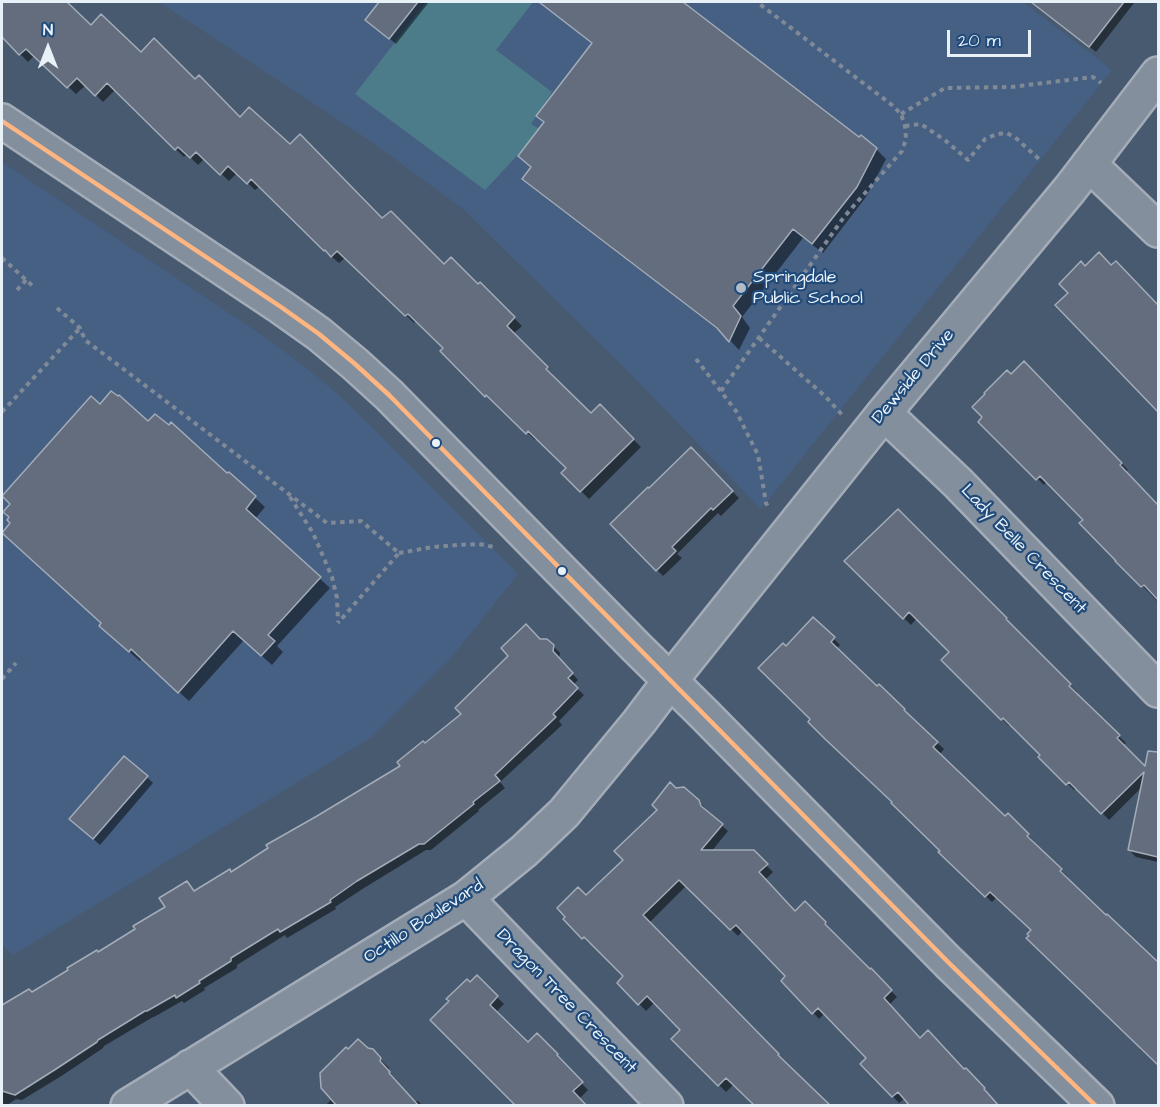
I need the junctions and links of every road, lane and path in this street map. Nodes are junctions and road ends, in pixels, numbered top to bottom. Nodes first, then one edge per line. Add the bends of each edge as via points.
1 (757, 2) edge
2 (1158, 74) edge
3 (1101, 83) dead end
4 (901, 114) junction
5 (2, 121) edge
6 (905, 126) junction
7 (1040, 160) dead end
8 (1089, 164) junction
9 (1158, 230) edge
10 (2, 258) edge
11 (26, 280) junction
12 (35, 288) dead end
13 (17, 290) dead end
14 (57, 308) dead end
15 (80, 327) junction
16 (759, 338) junction
17 (696, 358) dead end
18 (721, 391) junction
19 (2, 412) edge
20 (884, 413) junction
21 (864, 438) junction
22 (288, 494) junction
23 (782, 541) junction
24 (495, 547) dead end
25 (399, 553) junction
26 (16, 663) dead end
27 (2, 680) edge
28 (670, 681) junction
29 (1158, 690) edge
30 (466, 898) junction
31 (190, 1067) junction
32 (128, 1106) edge
33 (227, 1106) edge
34 (666, 1106) edge
35 (1096, 1106) edge

1 - 4 path
2 - 8 street, Dewside Drive
3 - 4 path via 1093,77 1011,87 945,88
4 - 6 path
5 - 28 street via 281,307 355,364
6 - 7 path via 921,124 968,160 985,139 1007,133
6 - 16 path via 902,152 844,217
8 - 9 street
8 - 20 street, Dewside Drive
10 - 11 path
11 - 12 path
11 - 13 path
14 - 15 path
15 - 19 path
15 - 22 path via 86,340
16 - 18 path
16 - 21 path via 826,397
17 - 18 path
18 - 23 path via 758,455 766,503
20 - 21 street, Dewside Drive
20 - 29 street, Lady Belle Crescent
21 - 23 street, Dewside Drive
22 - 25 path via 327,523 361,521
22 - 25 path via 313,533 332,577 338,623
23 - 28 street, Dewside Drive
24 - 25 path via 457,545
26 - 27 path
28 - 30 street, Octillo Boulevard via 564,813
28 - 35 street
30 - 31 street, Octillo Boulevard
30 - 34 street, Dragon Tree Crescent
31 - 32 street, Octillo Boulevard
31 - 33 street

